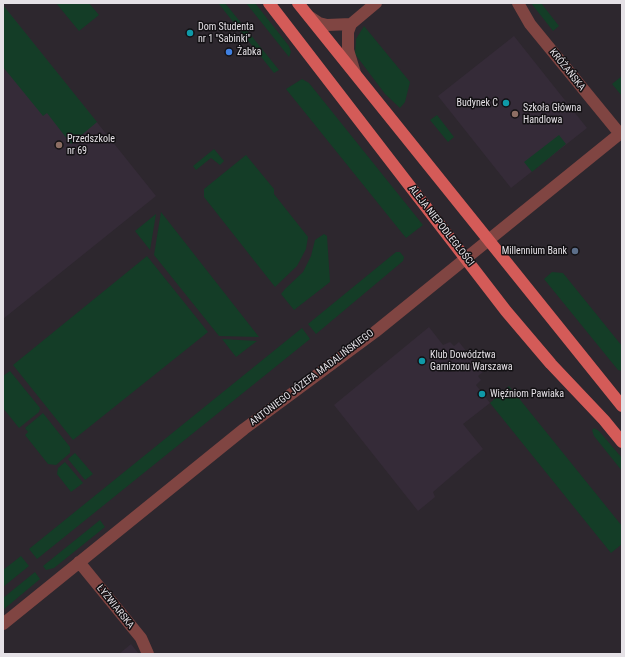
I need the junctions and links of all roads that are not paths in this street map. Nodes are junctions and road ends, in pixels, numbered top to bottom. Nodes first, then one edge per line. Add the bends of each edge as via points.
1 (269, 3) edge
2 (298, 3) edge
3 (376, 3) edge
4 (518, 3) edge
5 (310, 17) junction
6 (352, 24) junction
7 (355, 74) junction
8 (621, 133) edge
9 (488, 241) junction
10 (467, 258) junction
11 (622, 406) edge
12 (622, 442) edge
13 (79, 562) junction
14 (3, 624) edge
15 (148, 654) edge

1 - 10 main road, ALEJA NIEPODLEGŁOŚCI
2 - 5 main road
3 - 6 street
4 - 8 street, KRÓŻAŃSKA via 530,24
5 - 6 street via 327,25
5 - 7 main road
6 - 7 street via 348,32 348,50
7 - 9 main road
8 - 9 street, ANTONIEGO JÓZEFA MADALIŃSKIEGO
9 - 10 street, ANTONIEGO JÓZEFA MADALIŃSKIEGO
9 - 11 main road
10 - 12 main road, ALEJA NIEPODLEGŁOŚCI via 506,311
10 - 13 street, ANTONIEGO JÓZEFA MADALIŃSKIEGO via 375,332 244,429
13 - 14 street, ANTONIEGO JÓZEFA MADALIŃSKIEGO
13 - 15 street, ŁYŻWIARSKA via 141,638

